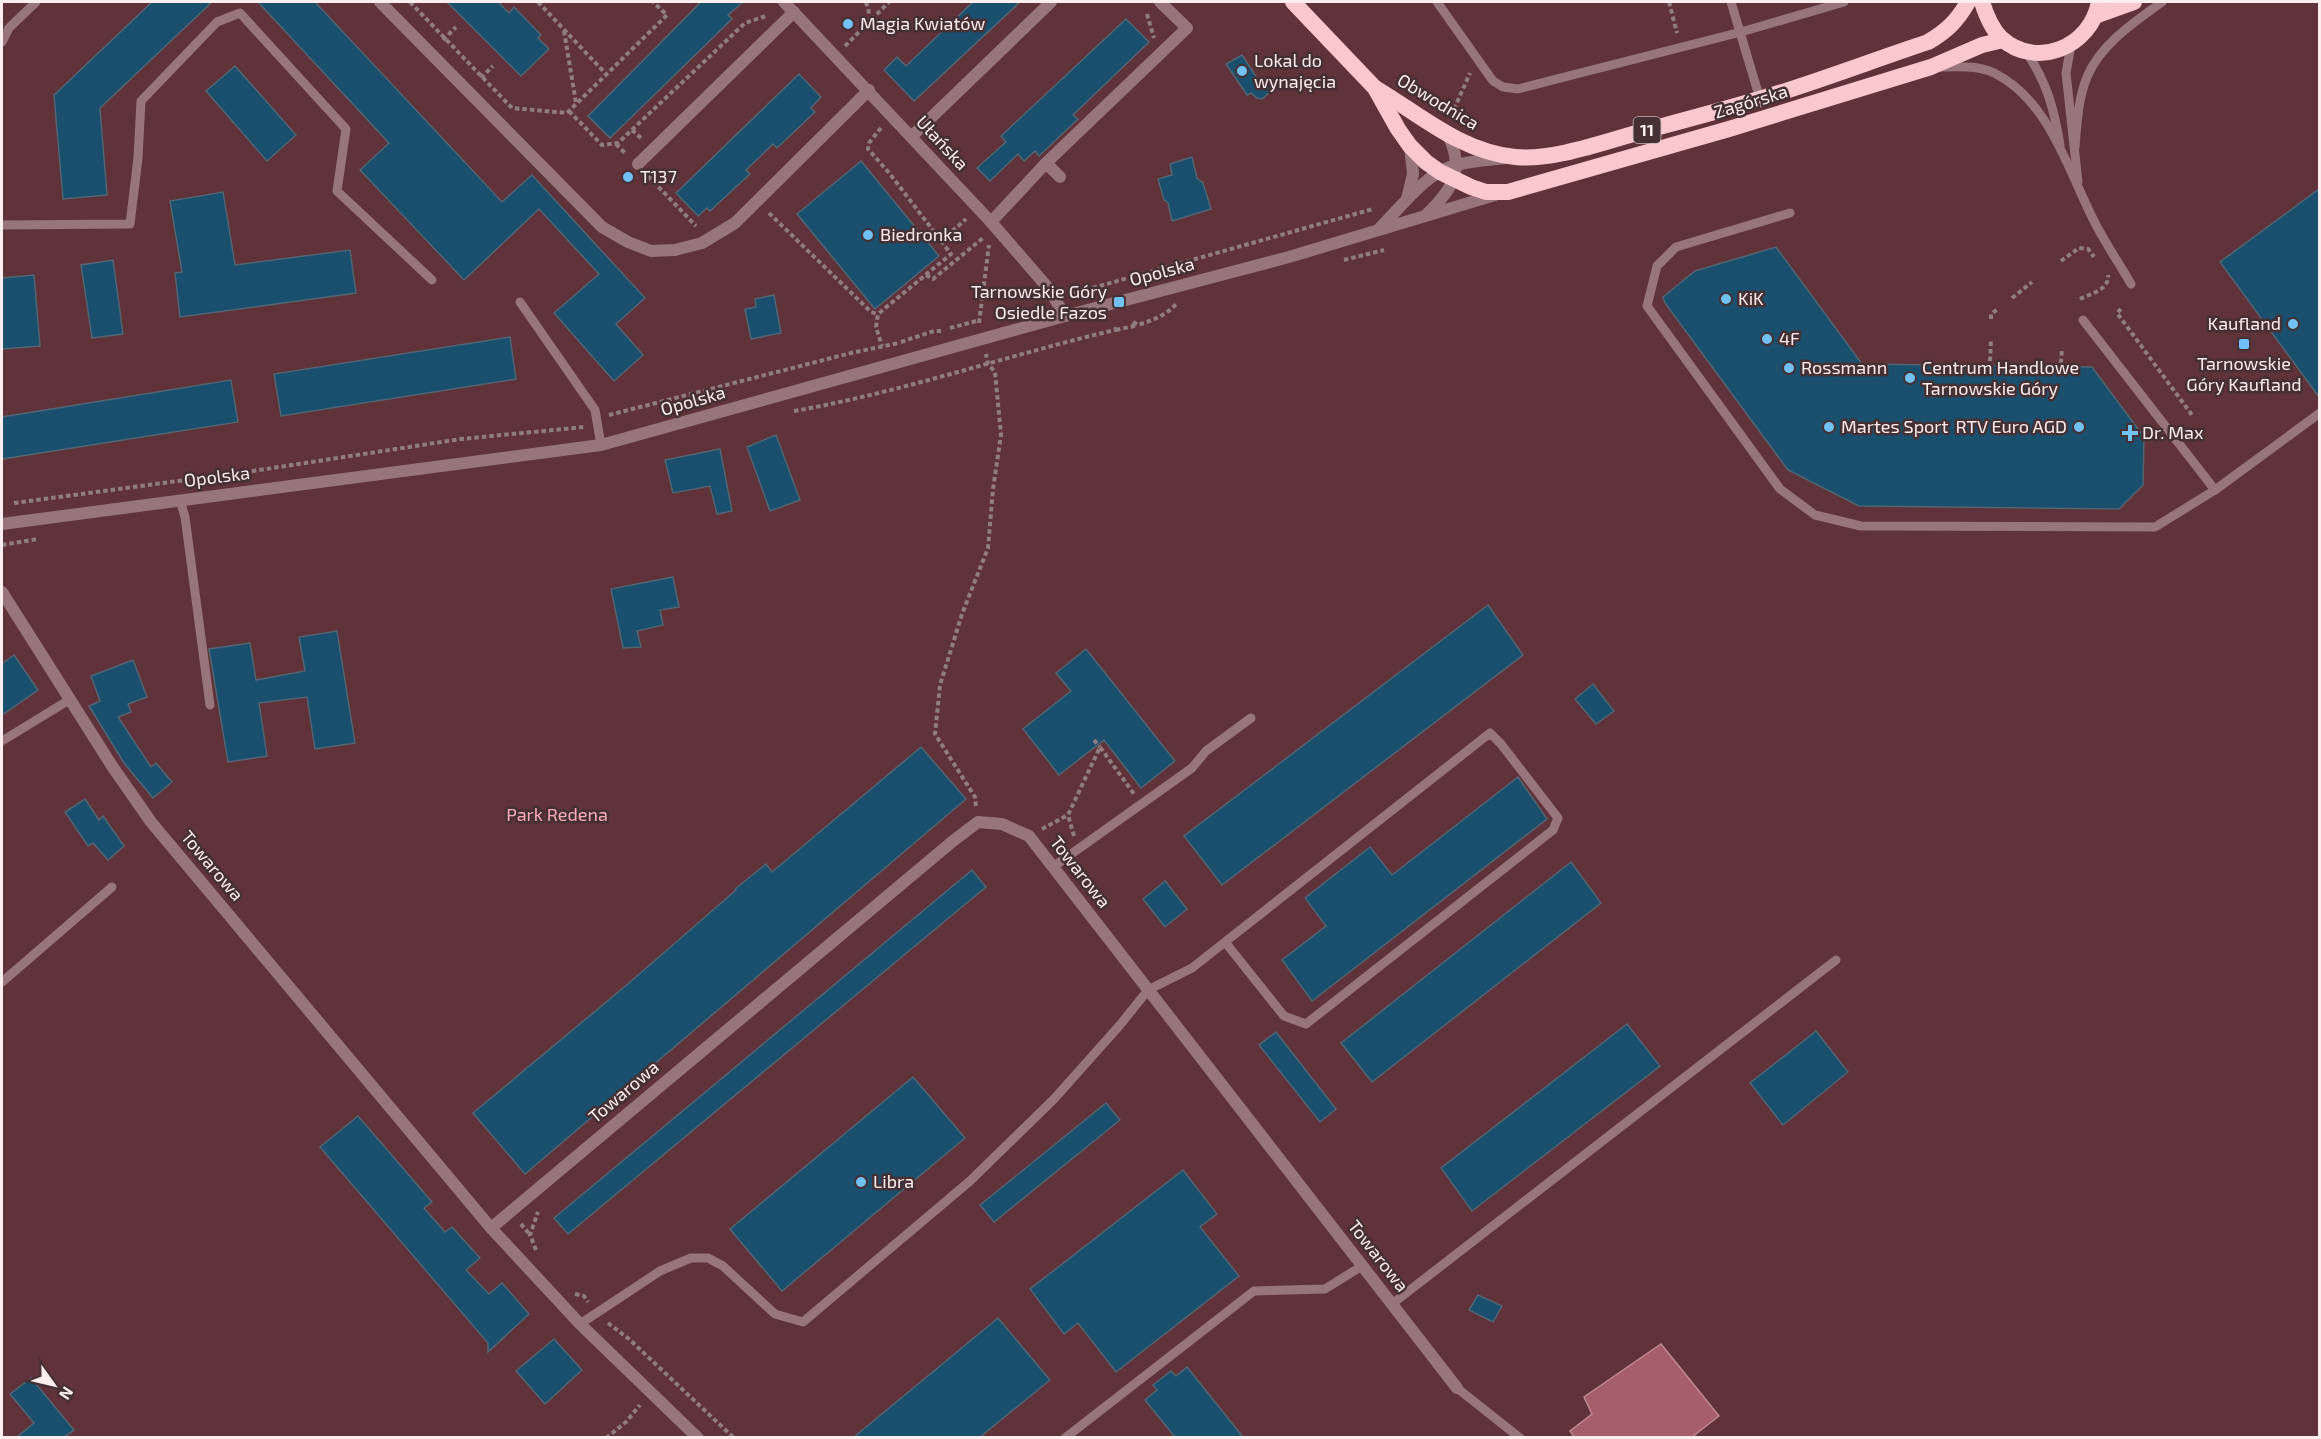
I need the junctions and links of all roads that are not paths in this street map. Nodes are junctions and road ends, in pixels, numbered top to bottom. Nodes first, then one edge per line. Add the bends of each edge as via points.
1 (36, 2) edge
2 (380, 2) edge
3 (784, 2) edge
4 (1051, 2) edge
5 (1160, 2) edge
6 (1293, 2) edge
7 (1437, 2) edge
8 (1731, 2) edge
9 (1844, 2) edge
10 (1968, 2) edge
11 (1982, 2) edge
12 (2134, 2) edge
13 (2162, 2) edge
14 (2097, 9) edge
15 (794, 12) junction
16 (1741, 32) junction
17 (2003, 40) junction
18 (2, 42) edge
19 (2071, 45) junction
20 (2025, 50) junction
21 (1931, 67) junction
22 (1376, 88) junction
23 (869, 90) junction
24 (1760, 99) junction
25 (1448, 128) junction
26 (912, 136) junction
27 (1410, 146) junction
28 (2075, 147) junction
29 (2061, 153) junction
30 (1515, 157) junction
31 (1046, 163) junction
32 (638, 164) road end
33 (1450, 172) junction
34 (1060, 177) dead end
35 (2079, 191) junction
36 (1508, 192) junction
37 (1407, 199) junction
38 (1790, 213) dead end
39 (1426, 215) junction
40 (991, 222) junction
41 (2, 225) edge
42 (1378, 230) junction
43 (432, 280) dead end
44 (2131, 284) dead end
45 (519, 302) dead end
46 (1065, 316) junction
47 (2083, 320) dead end
48 (2319, 413) edge
49 (601, 445) junction
50 (2215, 490) junction
51 (180, 500) junction
52 (2, 524) edge
53 (2, 592) edge
54 (69, 699) junction
55 (210, 705) dead end
56 (1251, 718) dead end
57 (2, 741) edge
58 (1053, 867) junction
59 (112, 887) dead end
60 (1225, 942) junction
61 (1836, 960) dead end
62 (2, 982) edge
63 (1148, 990) junction
64 (491, 1228) junction
65 (1362, 1266) junction
66 (1392, 1304) junction
67 (580, 1324) junction
68 (1457, 1388) joint
69 (698, 1437) edge
70 (1065, 1437) edge
71 (1520, 1437) edge

1 - 18 lane via 9,28
2 - 23 street via 602,227 651,251 702,243 735,223
3 - 15 street, Ułańska
4 - 26 street
5 - 31 street via 1187,28
6 - 22 highway, Obwodnica / 11
7 - 16 lane via 1492,81 1518,89
8 - 16 lane
9 - 16 lane
10 - 24 highway, Zagórska / 11 via 1947,31 1928,42
11 - 17 highway via 1991,26
12 - 14 highway
13 - 28 lane via 2113,41 2087,78
14 - 19 highway via 2082,36
15 - 23 street, Ułańska
15 - 32 street
16 - 24 lane
17 - 20 highway
17 - 21 highway, Zagórska / 11
19 - 20 highway via 2049,51
19 - 28 lane via 2066,73
20 - 29 lane via 2044,80 2055,113
21 - 29 lane via 1992,72 2023,92
21 - 36 highway, Zagórska / 11
22 - 25 highway, Obwodnica / 11
22 - 27 highway, Obwodnica / 11
23 - 26 street, Ułańska
24 - 30 highway, Zagórska / 11 via 1574,150
25 - 30 highway, Obwodnica / 11 via 1469,145
25 - 33 street via 1456,151
26 - 40 street, Ułańska
27 - 33 highway, Obwodnica / 11 via 1426,162
27 - 37 street via 1413,174
28 - 35 lane
29 - 35 lane
30 - 33 street
31 - 34 street
31 - 40 street
33 - 36 highway, Obwodnica / 11 via 1486,192
33 - 37 street
33 - 39 street via 1451,186
35 - 44 lane
36 - 39 street, Opolska
37 - 42 street
38 - 50 lane via 1676,247 1657,266 1647,306 1780,489 1815,515 1861,526 2155,527
39 - 42 street, Opolska
40 - 46 street, Ułańska via 1050,290
41 - 43 lane via 130,224 141,100 217,22 240,13 346,129 337,191
42 - 46 street, Opolska
45 - 49 lane via 595,410
46 - 49 street, Opolska
47 - 50 lane
48 - 50 lane
49 - 51 street, Opolska
51 - 52 street, Opolska
51 - 55 lane
53 - 54 street, Towarowa
54 - 57 lane
54 - 64 street, Towarowa via 151,822
56 - 58 lane via 1206,751 1192,768
58 - 63 street, Towarowa
58 - 64 street, Towarowa via 1029,836 1002,824 978,822
59 - 62 lane
60 - 60 lane via 1490,733 1558,818 1553,830 1305,1024 1284,1016
60 - 63 lane via 1192,968
61 - 66 lane
63 - 65 street, Towarowa
63 - 67 lane via 1054,1098 970,1181 803,1322 775,1314 723,1266 708,1258 691,1258 660,1271
64 - 67 street, Towarowa
65 - 66 street, Towarowa
65 - 70 lane via 1325,1289 1254,1291
66 - 68 street, Towarowa
67 - 69 street, Towarowa
68 - 71 lane

